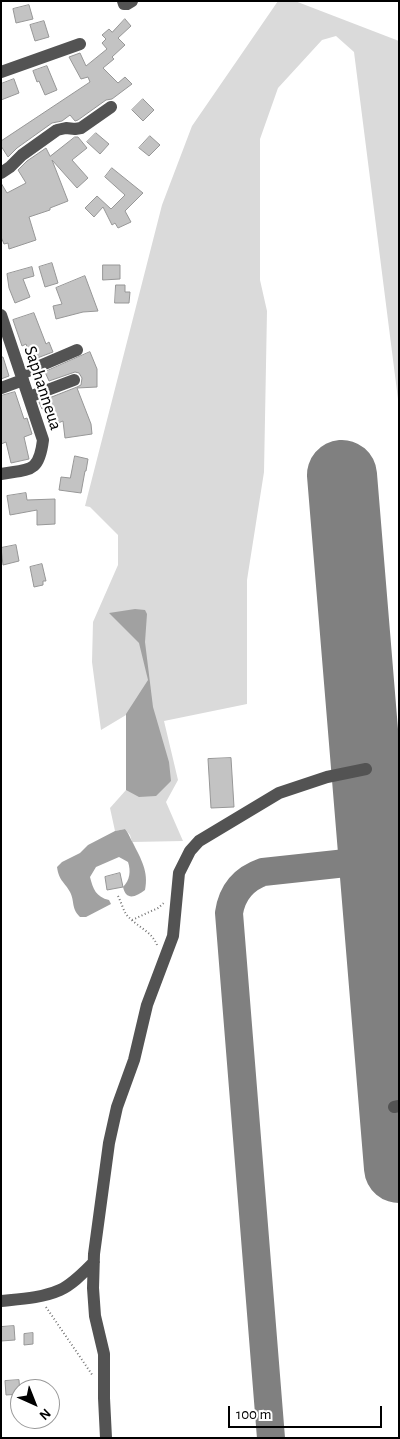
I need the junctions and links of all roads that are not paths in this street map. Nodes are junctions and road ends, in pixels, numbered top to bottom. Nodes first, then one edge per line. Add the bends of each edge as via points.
1 (123, 1) edge
2 (132, 1) edge
3 (80, 44) dead end
4 (1, 72) edge
5 (111, 107) dead end
6 (1, 173) edge
7 (1, 315) edge
8 (77, 350) dead end
9 (22, 377) junction
10 (74, 380) dead end
11 (1, 388) edge
12 (29, 397) junction
13 (1, 474) edge
14 (366, 769) dead end
15 (94, 1262) junction
16 (1, 1301) edge
17 (106, 1438) edge

1 - 2 street via 124,4
3 - 4 street
5 - 6 street via 81,128 57,130
7 - 9 street, Saphanneua
8 - 9 street
9 - 11 street
9 - 12 street, Saphanneua
10 - 12 street
12 - 13 street, Saphanneua via 43,440 42,453 32,468
14 - 15 street via 327,777 279,793 199,841 190,850 179,873 173,936 148,1005 115,1116
15 - 16 street via 61,1290 32,1298
15 - 17 street via 96,1316 104,1354

